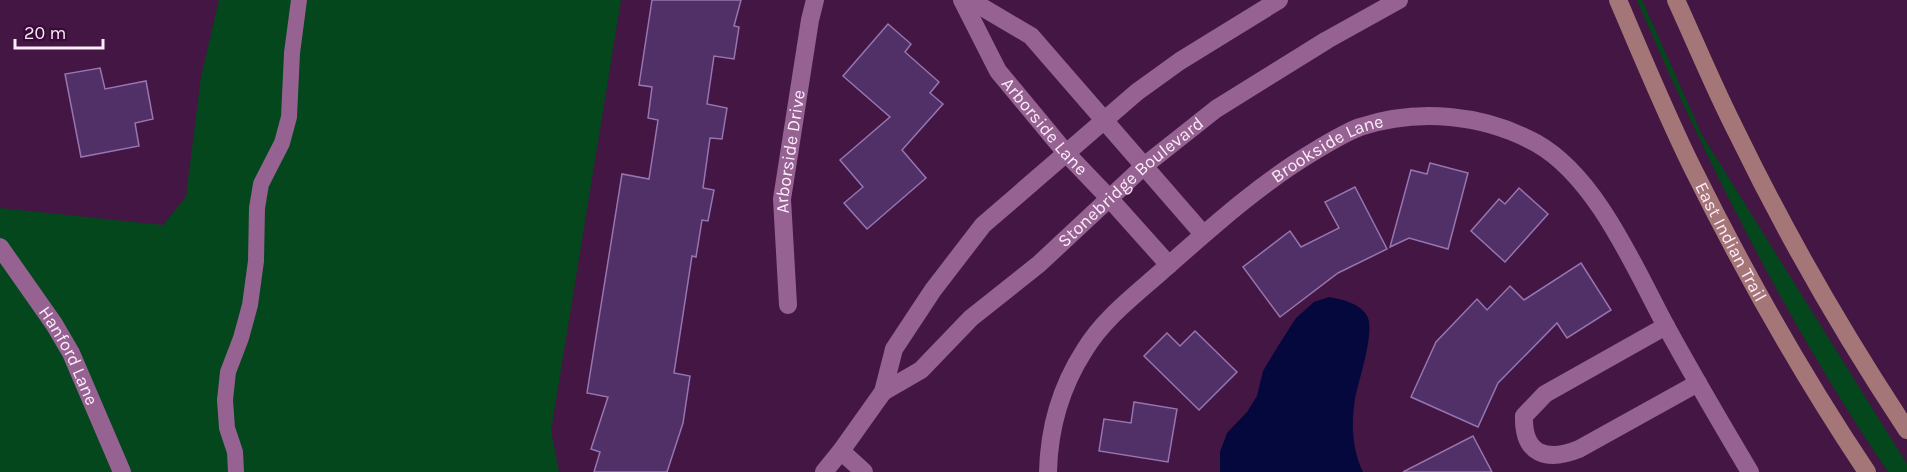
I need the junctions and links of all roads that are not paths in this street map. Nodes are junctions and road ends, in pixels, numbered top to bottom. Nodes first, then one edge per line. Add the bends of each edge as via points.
1 (299, 0) edge
2 (815, 0) edge
3 (962, 0) edge
4 (970, 0) edge
5 (1279, 0) edge
6 (1399, 0) edge
7 (1618, 0) edge
8 (1676, 0) edge
9 (1104, 122) junction
10 (1066, 153) junction
11 (1144, 166) junction
12 (1109, 198) junction
13 (1203, 234) junction
14 (0, 247) edge
15 (1169, 265) junction
16 (788, 305) dead end
17 (1666, 326) junction
18 (1698, 383) junction
19 (883, 392) junction
20 (1907, 430) edge
21 (841, 451) junction
22 (122, 472) edge
23 (236, 472) edge
24 (824, 472) edge
25 (864, 472) edge
26 (1048, 472) edge
27 (1750, 472) edge
28 (1867, 472) edge

1 - 23 lane via 289,117 282,143 261,184 250,305 228,372 226,428 235,452
2 - 16 street, Arborside Drive via 782,199
3 - 10 street, Arborside Lane via 998,71
4 - 9 street via 1031,36
5 - 9 street, Stonebridge Boulevard via 1180,61
6 - 11 street, Stonebridge Boulevard via 1216,109
7 - 28 main road, East Indian Trail via 1727,235 1797,361
8 - 20 main road via 1736,133 1785,225 1832,311
9 - 10 street, Stonebridge Boulevard
9 - 11 street
10 - 12 street, Arborside Lane
10 - 19 street, Stonebridge Boulevard via 983,225 940,281 894,350
11 - 12 street, Stonebridge Boulevard
11 - 13 street
12 - 15 street, Arborside Lane
12 - 19 street, Stonebridge Boulevard via 1040,264 970,318 921,370
13 - 15 street, Brookside Lane
13 - 17 street, Brookside Lane via 1285,169 1359,128 1402,117 1447,116 1496,125 1538,144 1591,195
14 - 22 street, Hanford Lane via 71,353
15 - 26 street, Brookside Lane via 1111,316 1085,348 1056,413
17 - 18 street, Brookside Lane
17 - 18 street via 1545,393 1524,416 1528,441 1548,456 1563,456
18 - 27 street, Brookside Lane
19 - 21 street, Stonebridge Boulevard
21 - 24 street, Stonebridge Boulevard
21 - 25 street

